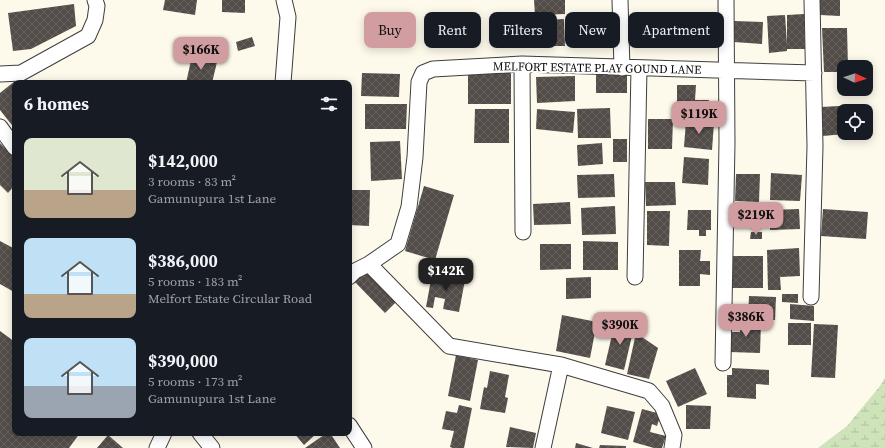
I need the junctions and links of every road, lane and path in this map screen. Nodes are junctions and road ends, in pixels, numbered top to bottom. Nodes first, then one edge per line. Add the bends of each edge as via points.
1 (95, 0) edge
2 (284, 0) edge
3 (620, 0) edge
4 (726, 0) edge
5 (812, 0) edge
6 (522, 64) junction
7 (622, 68) junction
8 (639, 68) junction
9 (726, 70) junction
10 (814, 73) junction
11 (0, 74) edge
12 (25, 78) edge
13 (283, 80) edge
14 (0, 127) edge
15 (12, 144) edge
16 (523, 232) dead end
17 (369, 264) junction
18 (352, 274) edge
19 (635, 277) dead end
20 (811, 297) dead end
21 (723, 363) dead end
22 (561, 365) junction
23 (352, 430) edge
24 (163, 436) edge
25 (202, 436) edge
26 (157, 448) edge
27 (212, 448) edge
28 (364, 448) edge
29 (543, 448) edge
30 (672, 448) edge

1 - 12 street via 95,20 88,36
2 - 13 street via 288,17
3 - 7 street
4 - 9 street
5 - 10 street
6 - 7 street, MELFORT ESTATE PLAY GOUND LANE
6 - 16 street
6 - 17 street, MELFORT ESTATE PLAY GOUND LANE via 433,69 423,72 419,82 409,206 398,244
7 - 8 street, MELFORT ESTATE PLAY GOUND LANE
8 - 9 street, MELFORT ESTATE PLAY GOUND LANE
8 - 19 street
9 - 10 street, MELFORT ESTATE PLAY GOUND LANE
9 - 21 street
10 - 20 street
11 - 12 street
14 - 15 street
17 - 18 street, MELFORT ESTATE PLAY GOUND LANE
17 - 22 street via 449,346
22 - 29 street
22 - 30 street via 649,391 662,406 674,435
23 - 28 street
24 - 26 street
25 - 27 street

